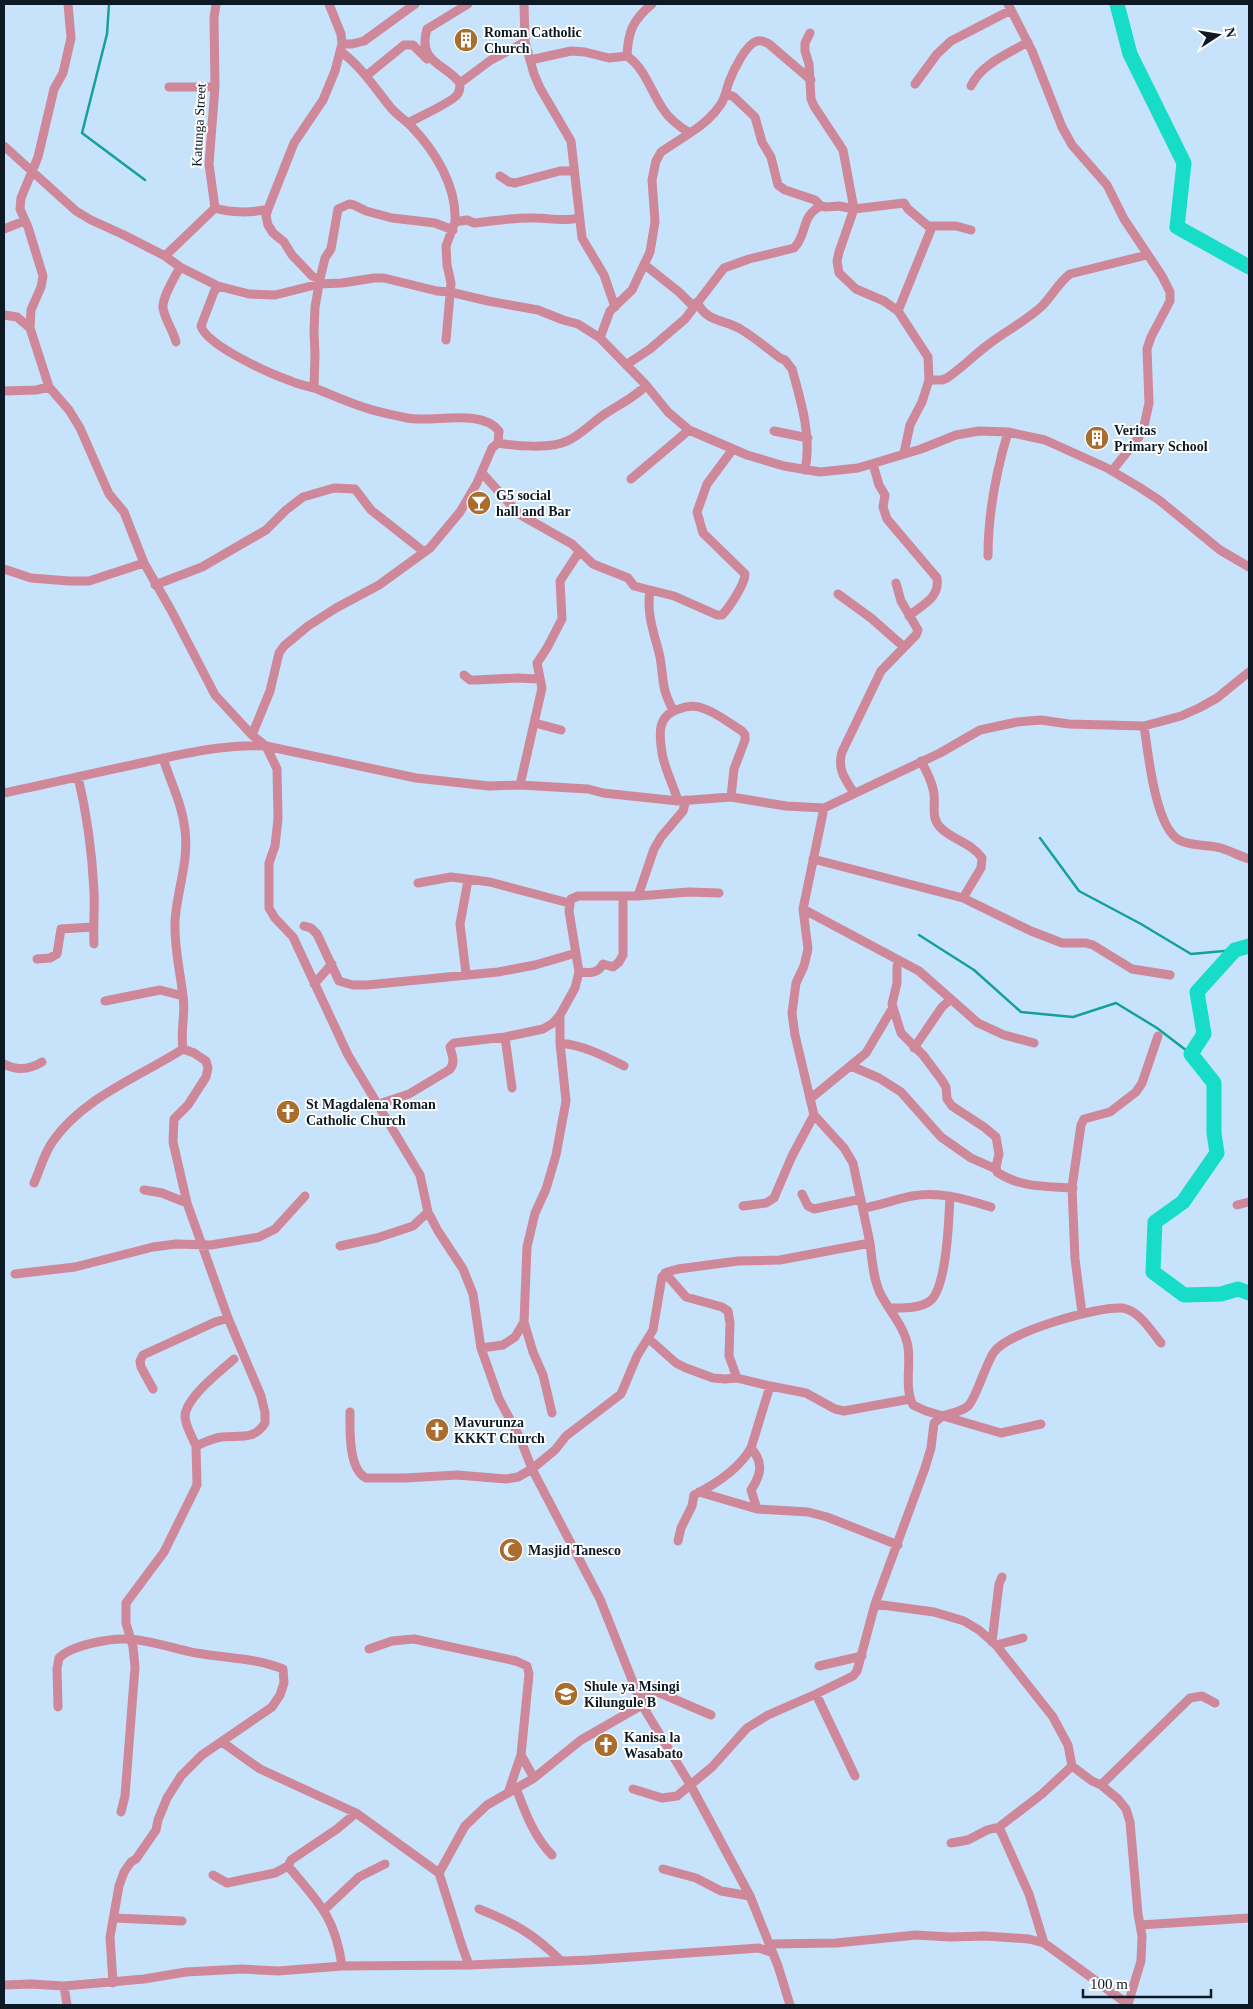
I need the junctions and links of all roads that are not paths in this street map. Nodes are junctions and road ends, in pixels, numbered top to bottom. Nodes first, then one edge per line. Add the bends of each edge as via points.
1 (68, 4) edge
2 (216, 4) edge
3 (329, 4) edge
4 (415, 4) edge
5 (468, 4) edge
6 (524, 4) edge
7 (652, 4) edge
8 (1009, 7) edge
9 (810, 33) dead end
10 (525, 42) junction
11 (1028, 42) junction
12 (341, 48) junction
13 (627, 56) junction
14 (431, 60) junction
15 (530, 60) junction
16 (366, 76) junction
17 (810, 80) junction
18 (460, 83) junction
19 (915, 84) dead end
20 (971, 86) dead end
21 (169, 87) dead end
22 (215, 87) junction
23 (727, 94) junction
24 (408, 124) junction
25 (690, 133) junction
26 (4, 146) edge
27 (573, 170) junction
28 (31, 172) junction
29 (500, 176) dead end
30 (821, 206) junction
31 (215, 208) junction
32 (268, 209) junction
33 (854, 209) junction
34 (578, 218) junction
35 (24, 221) junction
36 (454, 226) junction
37 (932, 227) junction
38 (4, 229) edge
39 (971, 230) dead end
40 (1147, 255) junction
41 (165, 256) junction
42 (645, 265) junction
43 (180, 267) junction
44 (319, 281) junction
45 (218, 286) junction
46 (450, 292) junction
47 (33, 305) junction
48 (696, 305) junction
49 (615, 307) junction
50 (898, 311) junction
51 (4, 315) edge
52 (16, 317) junction
53 (30, 328) junction
54 (600, 338) junction
55 (446, 340) dead end
56 (176, 342) dead end
57 (626, 365) junction
58 (929, 380) junction
59 (646, 385) junction
60 (49, 387) junction
61 (314, 388) junction
62 (4, 392) edge
63 (689, 430) junction
64 (774, 432) dead end
65 (1008, 432) junction
66 (808, 438) junction
67 (498, 443) junction
68 (733, 449) junction
69 (904, 453) junction
70 (873, 464) junction
71 (805, 470) junction
72 (1112, 471) junction
73 (482, 473) junction
74 (631, 479) dead end
75 (424, 551) junction
76 (579, 552) junction
77 (988, 556) dead end
78 (144, 563) junction
79 (1249, 567) edge
80 (4, 569) edge
81 (896, 583) dead end
82 (156, 585) junction
83 (650, 591) junction
84 (838, 594) dead end
85 (908, 616) junction
86 (904, 647) junction
87 (1249, 672) edge
88 (464, 675) dead end
89 (539, 679) junction
90 (674, 710) junction
91 (535, 723) junction
92 (1144, 726) junction
93 (561, 730) dead end
94 (252, 735) junction
95 (266, 746) junction
96 (163, 758) junction
97 (921, 761) junction
98 (78, 777) junction
99 (520, 784) junction
100 (4, 793) edge
101 (854, 793) junction
102 (731, 797) junction
103 (682, 801) junction
104 (824, 808) junction
105 (813, 859) junction
106 (1249, 859) edge
107 (467, 879) junction
108 (418, 883) dead end
109 (719, 893) dead end
110 (623, 896) junction
111 (638, 896) junction
112 (964, 898) junction
113 (569, 904) junction
114 (803, 909) junction
115 (304, 926) dead end
116 (94, 927) junction
117 (94, 944) dead end
118 (576, 953) junction
119 (37, 959) dead end
120 (332, 964) junction
121 (897, 966) dead end
122 (579, 972) junction
123 (466, 974) junction
124 (1170, 975) dead end
125 (314, 984) junction
126 (184, 996) junction
127 (951, 999) junction
128 (104, 1001) dead end
129 (892, 1009) junction
130 (560, 1015) junction
131 (1158, 1036) dead end
132 (505, 1037) junction
133 (1034, 1042) dead end
134 (560, 1044) junction
135 (914, 1048) junction
136 (183, 1049) junction
137 (42, 1062) dead end
138 (4, 1064) edge
139 (624, 1066) dead end
140 (851, 1066) junction
141 (512, 1088) dead end
142 (810, 1099) junction
143 (379, 1104) junction
144 (814, 1115) junction
145 (996, 1169) junction
146 (34, 1183) dead end
147 (1073, 1188) junction
148 (144, 1190) dead end
149 (802, 1194) dead end
150 (305, 1196) dead end
151 (950, 1196) junction
152 (1249, 1202) edge
153 (187, 1203) junction
154 (862, 1204) junction
155 (1237, 1205) dead end
156 (743, 1206) dead end
157 (991, 1207) dead end
158 (428, 1212) junction
159 (870, 1244) junction
160 (202, 1245) junction
161 (340, 1246) dead end
162 (665, 1273) junction
163 (15, 1274) dead end
164 (889, 1308) junction
165 (1082, 1313) junction
166 (228, 1318) junction
167 (524, 1322) junction
168 (648, 1339) junction
169 (1161, 1343) dead end
170 (481, 1348) junction
171 (234, 1359) dead end
172 (737, 1378) junction
173 (770, 1386) junction
174 (153, 1389) dead end
175 (910, 1399) junction
176 (350, 1412) dead end
177 (552, 1413) dead end
178 (942, 1416) junction
179 (1041, 1424) dead end
180 (196, 1446) junction
181 (751, 1448) junction
182 (532, 1469) junction
183 (699, 1492) junction
184 (757, 1509) junction
185 (678, 1541) dead end
186 (898, 1545) junction
187 (1002, 1576) dead end
188 (876, 1604) junction
189 (130, 1638) junction
190 (1023, 1638) dead end
191 (994, 1644) junction
192 (369, 1648) dead end
193 (862, 1656) junction
194 (819, 1666) dead end
195 (816, 1694) junction
196 (1215, 1702) dead end
197 (642, 1705) junction
198 (58, 1707) dead end
199 (711, 1716) dead end
200 (222, 1742) junction
201 (521, 1755) junction
202 (1072, 1766) junction
203 (855, 1776) dead end
204 (534, 1778) junction
205 (1101, 1784) junction
206 (691, 1786) junction
207 (633, 1789) dead end
208 (512, 1790) junction
209 (121, 1812) dead end
210 (356, 1813) junction
211 (999, 1827) junction
212 (950, 1843) dead end
213 (552, 1856) dead end
214 (385, 1864) dead end
215 (288, 1866) junction
216 (663, 1869) dead end
217 (439, 1873) junction
218 (213, 1875) dead end
219 (750, 1896) junction
220 (479, 1909) dead end
221 (324, 1910) junction
222 (114, 1918) junction
223 (1249, 1918) edge
224 (182, 1921) dead end
225 (1140, 1925) junction
226 (1044, 1943) junction
227 (769, 1944) junction
228 (773, 1953) junction
229 (561, 1961) junction
230 (470, 1965) junction
231 (342, 1966) junction
232 (113, 1982) junction
233 (4, 1985) edge
234 (64, 1986) junction
235 (67, 2005) edge
236 (790, 2005) edge
237 (1129, 2005) edge

1 - 28 street via 71,38
2 - 22 street, Katunga Street
3 - 12 street via 339,27
4 - 12 street via 364,41
5 - 14 street via 427,29 424,42
6 - 10 street
7 - 13 street via 631,28
8 - 11 street
8 - 19 street via 951,41
9 - 17 street via 805,51
10 - 15 street
10 - 18 street via 491,60
11 - 20 street via 987,66
11 - 40 street via 1072,145 1107,185
12 - 16 street
12 - 32 street via 329,90 294,144
13 - 15 street via 609,58 571,51
13 - 25 street via 643,74 664,111
14 - 16 street via 413,45 404,45
14 - 18 street
15 - 27 street via 540,88 571,141
16 - 24 street
17 - 23 street via 761,40 749,46 728,84
17 - 33 street via 814,106 842,150
18 - 24 street via 456,96
21 - 22 street
22 - 31 street, Katunga Street via 209,164
23 - 25 street via 710,118
23 - 30 street via 755,117 778,185 793,194 815,200
24 - 36 street via 423,139 444,174 453,197
25 - 42 street via 661,152 656,161 652,180 654,240
26 - 28 street
27 - 29 street via 560,170 515,183
27 - 34 street
28 - 35 street via 21,198
28 - 41 street via 76,211
30 - 33 street
30 - 48 street via 806,218 794,248 724,268
31 - 32 street via 246,212
31 - 41 street
32 - 44 street via 266,216 273,233
33 - 37 street via 904,203 924,224
33 - 50 street via 839,252 839,273 856,289
34 - 36 street via 522,218 474,223 467,220
34 - 49 street via 582,238 604,275
35 - 38 street
35 - 47 street via 43,276
36 - 44 street via 392,218 349,204 342,206 336,215 331,249
36 - 46 street via 446,246
37 - 39 street via 950,225
37 - 50 street
40 - 58 street via 1070,274 1042,307 946,378
40 - 72 street via 1170,292 1170,301 1147,349 1150,385 1144,426
41 - 43 street
42 - 48 street
42 - 49 street via 632,290
43 - 45 street
43 - 56 street via 163,301 165,316
44 - 45 street via 275,295 249,294
44 - 46 street via 342,283 384,278
44 - 61 street via 314,325
45 - 61 street via 202,326 203,331 229,352 292,382
46 - 54 street via 538,310 578,324
46 - 55 street
47 - 52 street
47 - 53 street
48 - 57 street via 670,333
48 - 66 street via 712,319 738,327 788,364 795,379
49 - 54 street via 605,321
50 - 58 street via 928,357
51 - 52 street
52 - 53 street
53 - 60 street
54 - 57 street
57 - 59 street
58 - 69 street via 910,424
59 - 63 street via 668,412
59 - 67 street via 567,441 559,444
60 - 62 street
60 - 78 street via 80,428 109,494 124,512
61 - 67 street via 362,407 409,418 486,421 499,431
63 - 68 street
63 - 74 street
64 - 66 street
65 - 69 street via 961,434
65 - 72 street via 1045,440
65 - 77 street via 996,475 988,529
66 - 71 street
67 - 73 street via 492,448
68 - 71 street
68 - 83 street via 707,484 697,512 703,533 745,574 740,589 722,615 674,596
69 - 70 street
70 - 71 street via 828,472
70 - 85 street via 885,496 883,508 887,519 937,578 935,595
72 - 79 street via 1159,500 1220,550
73 - 75 street via 460,512
73 - 76 street via 519,514 572,544
75 - 82 street via 371,510 356,490 334,488 303,497 266,530 202,567
75 - 94 street via 379,585 308,626 284,646
76 - 83 street via 593,564
76 - 89 street via 560,581 562,619 536,663
78 - 80 street via 88,580 69,581 31,578
78 - 82 street
81 - 85 street
82 - 94 street via 216,696
83 - 90 street via 650,618 661,678
84 - 86 street
85 - 86 street via 918,630
86 - 101 street via 881,671 842,752 839,761 841,772
87 - 92 street via 1199,708
88 - 89 street via 470,680
89 - 91 street via 542,688
90 - 102 street via 690,706 704,708 745,735 734,769
90 - 103 street via 663,719 660,737 663,756
91 - 93 street
91 - 99 street
92 - 97 street via 1041,720 1017,722 980,730
92 - 106 street via 1161,814 1171,833 1178,840 1220,848
94 - 95 street
95 - 96 street via 242,744
95 - 99 street via 416,778 490,786
95 - 125 street via 277,769 278,818 275,846 269,863 269,908 293,937
96 - 98 street
96 - 126 street via 182,806 186,832 186,859 175,920 175,943
97 - 101 street
97 - 112 street via 934,791 933,815 938,825 949,835 976,849 982,858 981,868
98 - 100 street
98 - 116 street via 87,814
99 - 103 street
101 - 104 street
102 - 103 street
102 - 104 street
103 - 111 street via 683,811 660,837 654,849
104 - 105 street
105 - 112 street
105 - 114 street
107 - 108 street via 451,877
107 - 113 street via 490,882
107 - 123 street via 460,924
109 - 111 street
110 - 111 street
110 - 113 street via 578,896
110 - 122 street via 623,955 619,962 613,967 603,964 600,970 592,973
112 - 124 street via 1062,943 1093,945 1132,969
113 - 118 street
114 - 127 street via 919,971
114 - 142 street via 808,949 796,983 792,1013
115 - 120 street via 317,934
116 - 117 street
116 - 119 street via 61,929 57,954
118 - 122 street
118 - 123 street via 523,968
120 - 123 street via 340,980 353,985 420,981
120 - 125 street
121 - 129 street
122 - 130 street via 575,988
125 - 143 street via 348,1055
126 - 128 street via 160,990
126 - 136 street
127 - 133 street via 978,1023 993,1031
127 - 135 street
129 - 135 street via 901,1033
129 - 140 street via 866,1053
130 - 132 street via 543,1029
130 - 134 street
131 - 147 street via 1140,1088 1110,1112 1082,1121
132 - 141 street
132 - 143 street via 454,1042 450,1047 453,1062 449,1070 409,1094
134 - 139 street via 584,1048
134 - 167 street via 566,1101 556,1155 527,1247
135 - 145 street via 923,1055 946,1087 947,1099 952,1106 996,1138 999,1154
136 - 146 street via 100,1096 74,1118 52,1143
136 - 153 street via 206,1061 208,1068 206,1077 188,1105 174,1119 173,1142
137 - 138 street via 22,1070
140 - 142 street
140 - 145 street via 901,1092 941,1137 971,1158
142 - 144 street
143 - 158 street via 420,1175
144 - 154 street via 850,1157
144 - 156 street via 774,1198 766,1203
145 - 147 street via 1010,1180 1023,1184
147 - 165 street via 1074,1240
148 - 153 street
149 - 154 street via 812,1208
150 - 160 street via 275,1229 259,1237
151 - 154 street via 935,1193 886,1204
151 - 157 street
151 - 164 street via 946,1251 938,1292 929,1302 916,1307
152 - 155 street
153 - 160 street
154 - 159 street
158 - 161 street via 413,1226
158 - 170 street via 474,1294
159 - 162 street via 780,1260 738,1261
159 - 164 street via 879,1291
160 - 163 street via 153,1247 75,1267
160 - 166 street
162 - 168 street via 653,1330
162 - 172 street via 686,1297 728,1311 729,1356
164 - 175 street via 908,1346
165 - 169 street via 1122,1308 1137,1315
165 - 178 street via 1030,1331 998,1348 984,1370 970,1404 963,1410
166 - 174 street via 143,1355 141,1366
166 - 180 street via 261,1396 265,1423 255,1433 237,1438 224,1436
167 - 170 street via 515,1337 503,1345
167 - 177 street via 543,1375
168 - 172 street via 686,1368 712,1378
168 - 182 street via 621,1394 566,1436
170 - 182 street via 499,1399
171 - 180 street via 197,1394 186,1410 188,1429
172 - 173 street
173 - 175 street via 811,1394 835,1409 844,1410
173 - 181 street
175 - 178 street via 918,1408
176 - 182 street via 351,1448 357,1468 366,1478 457,1475 506,1479
178 - 179 street via 1001,1433
178 - 186 street via 934,1423 931,1448
180 - 189 street via 197,1485 164,1552 126,1603
181 - 183 street via 726,1475
181 - 184 street via 757,1455 760,1472 751,1490
182 - 197 street via 600,1599
183 - 184 street
183 - 185 street via 694,1495
184 - 186 street via 817,1514
186 - 188 street
187 - 191 street
188 - 191 street via 934,1612 964,1621
188 - 193 street
189 - 198 street via 95,1643 60,1656
189 - 200 street via 284,1669 282,1689 272,1707
189 - 209 street via 134,1667
190 - 191 street
191 - 202 street via 1053,1717 1068,1745
192 - 201 street via 414,1639 524,1665 529,1674
193 - 194 street
193 - 195 street via 853,1676
195 - 203 street
195 - 206 street via 747,1728
196 - 205 street via 1202,1696 1190,1698
197 - 199 street via 652,1690
197 - 204 street via 581,1740
197 - 206 street
200 - 210 street via 260,1769
200 - 222 street via 202,1754 174,1785 156,1830 124,1872
201 - 204 street
201 - 208 street
202 - 205 street
202 - 211 street
204 - 208 street
205 - 225 street via 1126,1809 1130,1822
206 - 207 street via 667,1799
206 - 219 street
208 - 213 street
208 - 217 street via 494,1800 465,1826
210 - 215 street via 291,1860
210 - 217 street
211 - 212 street via 968,1840
211 - 226 street via 1029,1894
214 - 221 street via 359,1877
215 - 218 street via 275,1873 227,1883
215 - 221 street
216 - 219 street via 696,1878 721,1891
217 - 230 street
219 - 227 street
220 - 229 street via 520,1926
221 - 231 street via 336,1933
222 - 224 street
222 - 232 street via 110,1949
223 - 225 street
225 - 237 street via 1141,1961
226 - 227 street via 986,1936 916,1935 836,1943
226 - 237 street
227 - 228 street
228 - 229 street via 759,1948
228 - 236 street
229 - 230 street
230 - 231 street
231 - 232 street via 278,1971 186,1972
232 - 234 street
233 - 234 street
234 - 235 street

